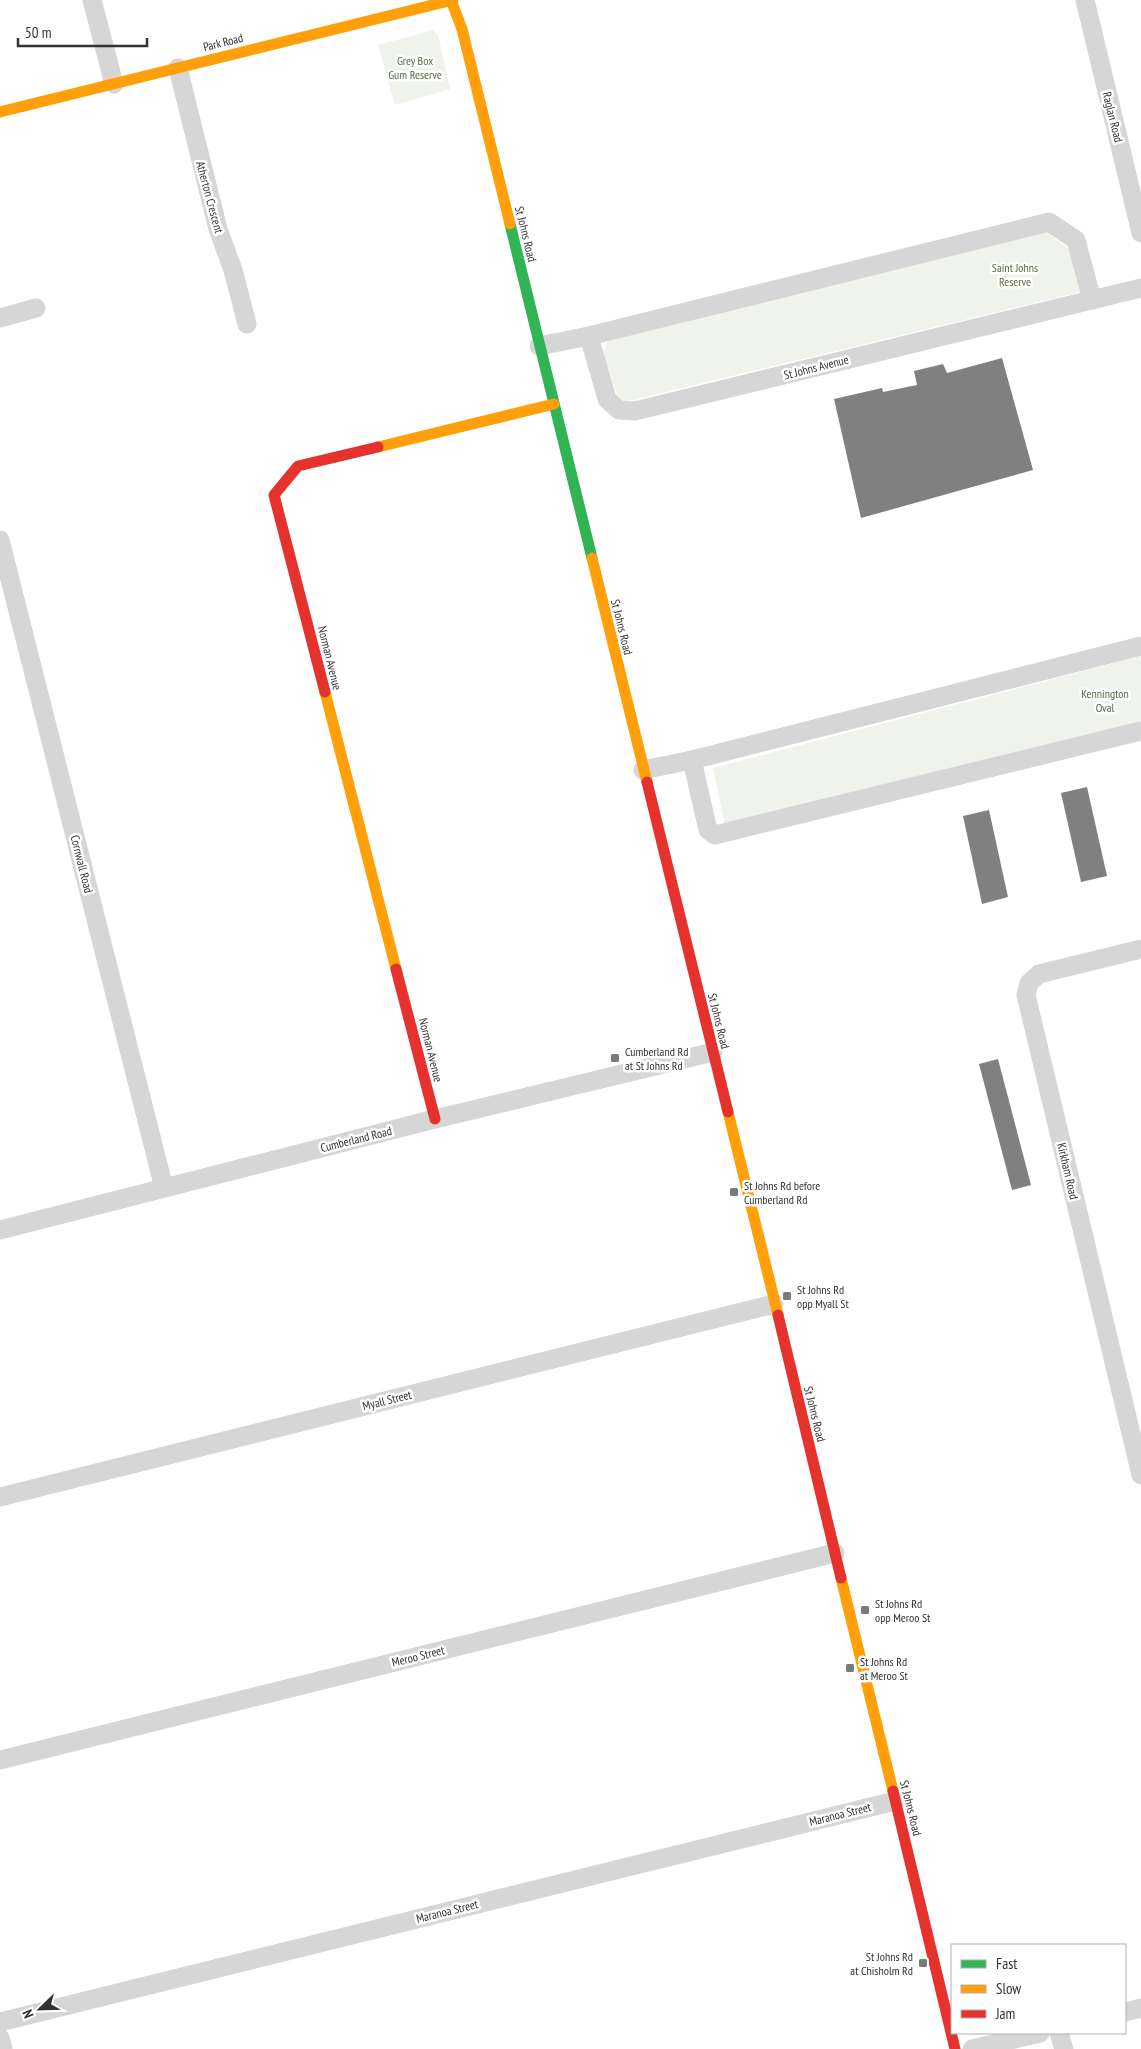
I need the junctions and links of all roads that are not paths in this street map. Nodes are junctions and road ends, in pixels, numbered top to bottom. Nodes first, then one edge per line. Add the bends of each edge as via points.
1 (92, 0) edge
2 (452, 0) edge
3 (1085, 0) edge
4 (178, 68) junction
5 (114, 84) junction
6 (0, 112) edge
7 (1138, 206) edge
8 (1141, 233) edge
9 (1141, 288) edge
10 (1092, 300) junction
11 (36, 308) dead end
12 (0, 318) edge
13 (247, 324) dead end
14 (589, 336) junction
15 (539, 346) junction
16 (554, 404) junction
17 (0, 540) edge
18 (1141, 646) edge
19 (1141, 731) edge
20 (692, 760) junction
21 (643, 770) junction
22 (1141, 949) edge
23 (713, 1052) junction
24 (435, 1119) junction
25 (164, 1188) junction
26 (0, 1230) edge
27 (774, 1304) junction
28 (1141, 1475) edge
29 (0, 1497) edge
30 (835, 1553) junction
31 (0, 1760) edge
32 (895, 1800) junction
33 (1141, 2008) edge
34 (1126, 2012) edge
35 (0, 2022) edge
36 (951, 2032) edge
37 (951, 2034) edge
38 (1036, 2034) edge
39 (1059, 2034) edge
40 (0, 2038) edge
41 (3, 2049) edge
42 (955, 2049) edge
43 (972, 2049) edge
44 (1064, 2049) edge

1 - 5 street
2 - 4 street, Park Road
2 - 15 street, St Johns Road via 462,29
3 - 7 street, Raglan Road
4 - 5 street, Park Road
4 - 13 street, Atherton Crescent via 218,228
5 - 6 street, Park Road
7 - 8 street, Raglan Road
9 - 10 street, St Johns Avenue
10 - 14 street, St Johns Avenue via 635,411 619,410 607,399
10 - 14 street via 1076,240 1049,222
11 - 12 street
14 - 15 street
15 - 16 street, St Johns Road
16 - 21 street, St Johns Road
16 - 24 street, Norman Avenue via 298,466 274,495
17 - 25 street, Cornwall Road
18 - 20 street
19 - 20 street via 715,835 708,830
20 - 21 street
21 - 23 street, St Johns Road
22 - 28 street, Kirkham Road via 1039,974 1029,982 1026,995
23 - 24 street, Cumberland Road
23 - 27 street, St Johns Road
24 - 25 street, Cumberland Road
25 - 26 street, Cumberland Road
27 - 29 street, Myall Street
27 - 30 street, St Johns Road
30 - 31 street, Meroo Street
30 - 32 street, St Johns Road
32 - 35 street, Maranoa Street
32 - 36 street, St Johns Road
33 - 34 street
37 - 42 street, St Johns Road
38 - 43 street
39 - 44 street
40 - 41 street

